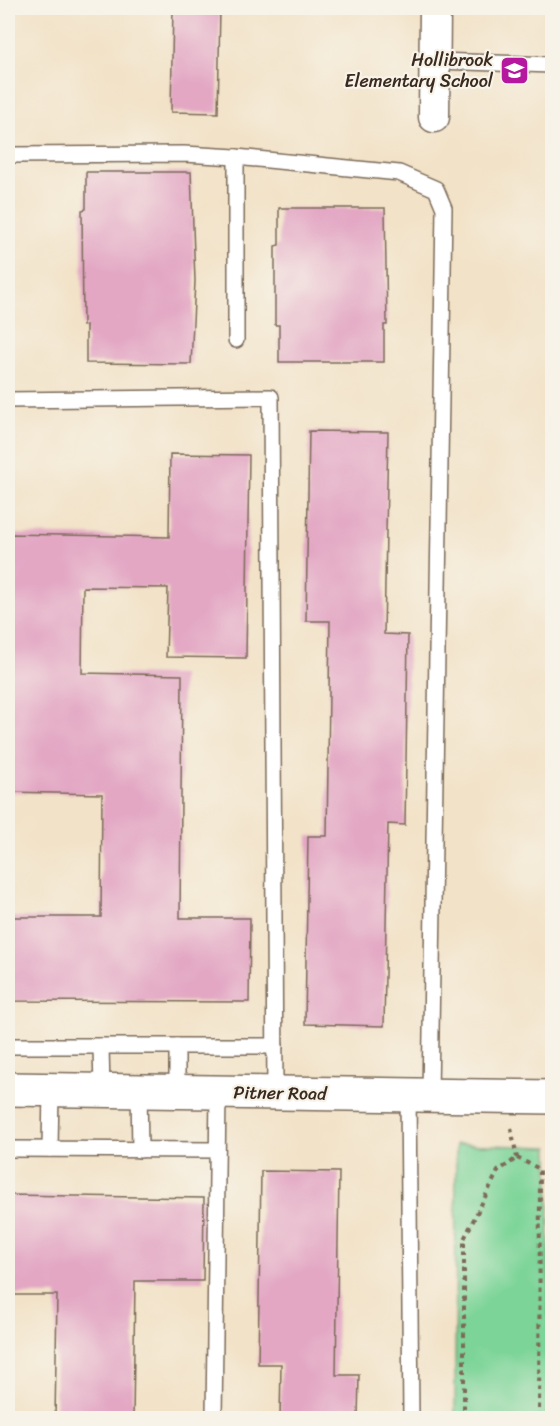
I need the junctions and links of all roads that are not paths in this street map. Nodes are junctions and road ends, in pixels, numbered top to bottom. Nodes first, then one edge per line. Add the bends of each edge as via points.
1 (435, 8) edge
2 (436, 62) junction
3 (552, 65) edge
4 (434, 117) dead end
5 (8, 154) edge
6 (236, 157) junction
7 (236, 340) dead end
8 (8, 400) edge
9 (8, 1046) edge
10 (101, 1046) junction
11 (177, 1046) junction
12 (275, 1046) junction
13 (8, 1089) edge
14 (51, 1090) junction
15 (102, 1090) junction
16 (139, 1091) junction
17 (177, 1091) junction
18 (218, 1092) junction
19 (275, 1092) junction
20 (419, 1094) junction
21 (552, 1097) edge
22 (8, 1149) edge
23 (50, 1149) junction
24 (140, 1150) junction
25 (217, 1150) junction
26 (214, 1419) edge
27 (411, 1419) edge

1 - 2 street
2 - 3 lane
2 - 4 street
5 - 6 lane
6 - 7 lane
6 - 20 lane via 399,173 436,189 444,208
8 - 12 lane via 271,397
9 - 10 lane
10 - 11 lane
10 - 15 lane
11 - 12 lane
11 - 17 lane
12 - 19 lane
13 - 14 street, Pitner Road
14 - 15 street, Pitner Road
14 - 23 lane
15 - 16 street, Pitner Road
16 - 17 street, Pitner Road
16 - 24 lane
17 - 18 street, Pitner Road
18 - 19 street, Pitner Road
18 - 25 lane
19 - 20 street, Pitner Road
20 - 21 street, Pitner Road
20 - 27 lane
22 - 23 lane
23 - 24 lane
24 - 25 lane
25 - 26 lane

